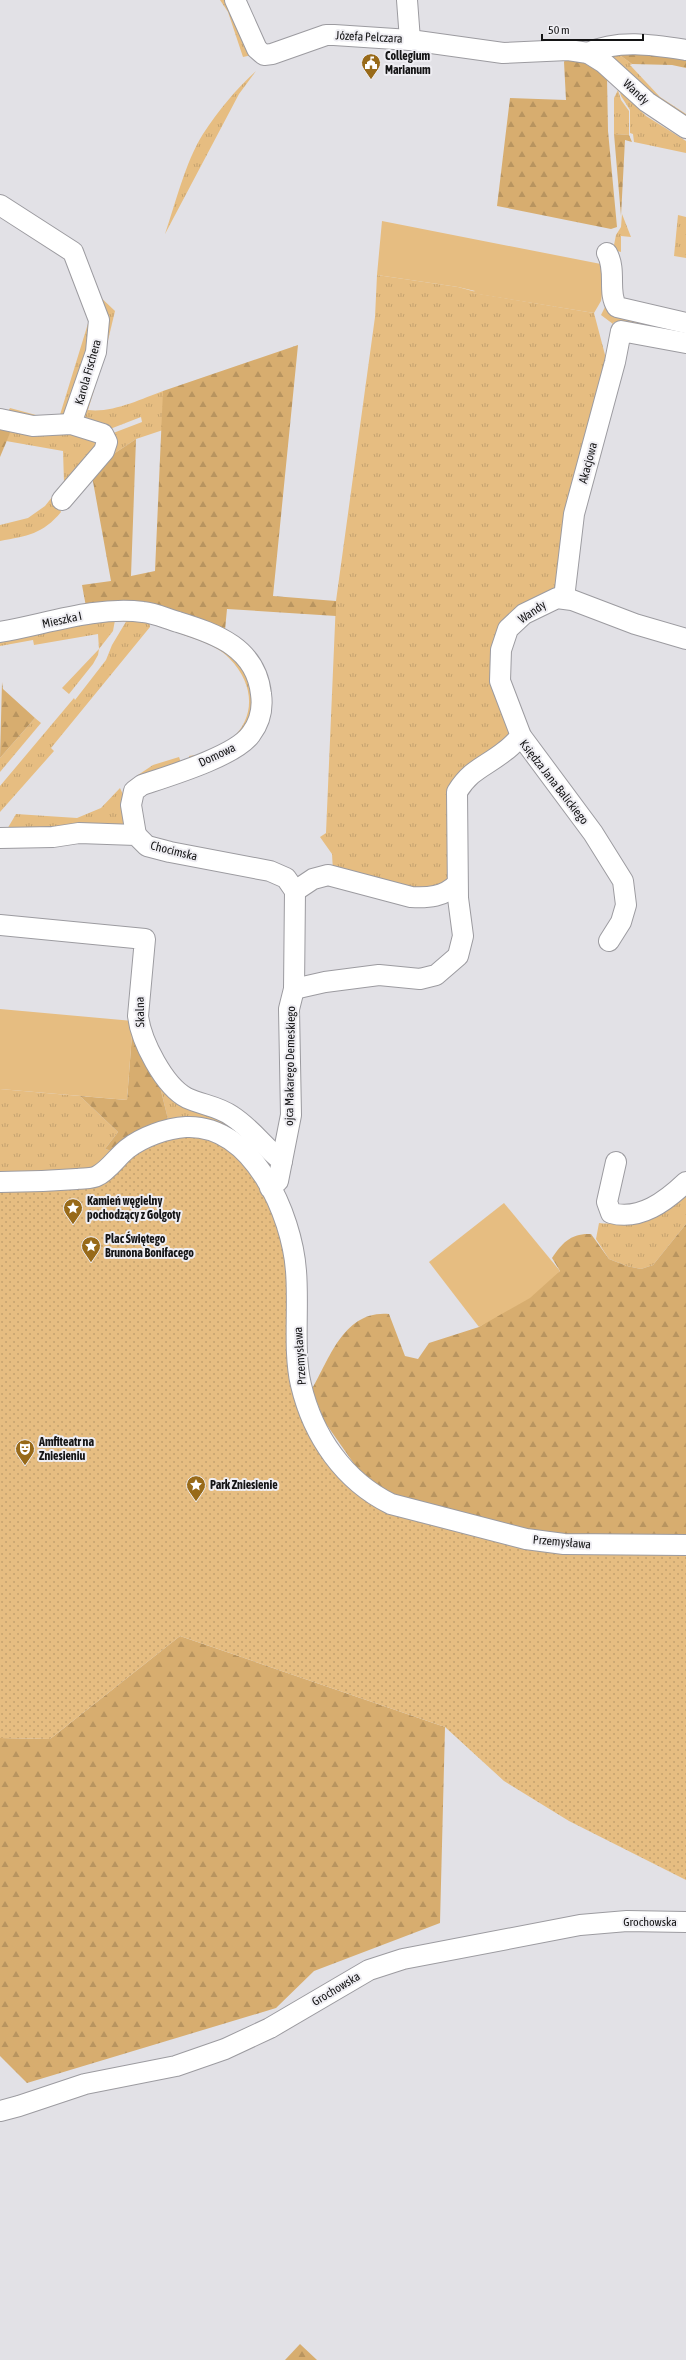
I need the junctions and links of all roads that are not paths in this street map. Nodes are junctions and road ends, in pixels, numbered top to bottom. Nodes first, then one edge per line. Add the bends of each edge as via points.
1 (235, 0) edge
2 (407, 0) edge
3 (410, 40) junction
4 (686, 50) edge
5 (588, 53) junction
6 (686, 128) edge
7 (0, 205) edge
8 (607, 253) dead end
9 (686, 323) edge
10 (686, 343) edge
11 (0, 419) edge
12 (71, 424) junction
13 (62, 500) dead end
14 (564, 598) junction
15 (124, 612) joint
16 (0, 632) edge
17 (686, 639) edge
18 (521, 736) junction
19 (136, 835) junction
20 (0, 838) edge
21 (457, 884) junction
22 (295, 891) junction
23 (0, 925) edge
24 (609, 941) dead end
25 (294, 989) junction
26 (282, 1161) junction
27 (616, 1162) dead end
28 (0, 1182) edge
29 (686, 1182) edge
30 (270, 1188) junction
31 (686, 1545) edge
32 (686, 1922) edge
33 (0, 2111) edge

1 - 3 street, Józefa Pelczara via 256,49 261,53 272,54 326,35
2 - 3 street
3 - 5 street, Józefa Pelczara via 504,53 568,50
4 - 5 street via 635,44 598,48
5 - 6 street, Wandy via 604,63 647,102
7 - 12 street, Karola Fischera via 73,252 100,320 96,352
8 - 9 street via 613,267 613,298 617,307
10 - 14 street, Akacjowa via 621,331 574,514
11 - 12 street via 33,426
12 - 13 street via 103,434 107,442 104,451
14 - 17 street via 635,624
14 - 18 street, Wandy via 549,600 524,614 508,629 501,650 500,681
15 - 16 street, Mieszka I via 106,611
15 - 19 street, Domowa via 144,612 216,634 232,644 245,656 254,670 260,686 262,706 251,735 239,745 221,755 142,785 134,791 131,805
18 - 21 street, Księdza Jana Balickiego via 505,752 465,778 457,792
18 - 24 street, Księdza Jana Balickiego via 593,833 623,881 626,904 621,922
19 - 20 street, Chocimska via 79,833 53,838
19 - 22 street, Chocimska via 147,846 270,871 286,878
21 - 22 street via 440,895 424,898 411,897 328,875 313,880
21 - 25 street, Księdza Jana Balickiego via 463,936 461,946 458,956 436,975 420,979 378,975
22 - 25 street, ojca Makarego Demeskiego
23 - 26 street, Skalna via 145,939 139,1028 142,1039 167,1082 187,1098 234,1117
25 - 26 street, ojca Makarego Demeskiego via 289,1009 291,1115
26 - 30 street, ojca Makarego Demeskiego via 278,1181
27 - 29 street via 607,1202 611,1214 621,1216 641,1212 663,1203
28 - 30 street, Przemysława via 97,1177 127,1148 145,1138 186,1127 204,1129 238,1145 253,1158
30 - 31 street, Przemysława via 287,1225 293,1249 300,1385 314,1426 325,1447 371,1494 391,1504 526,1539 564,1544
32 - 33 street, Grochowska via 627,1921 580,1924 403,1959 369,1970 270,2028 225,2049 176,2066 85,2084

